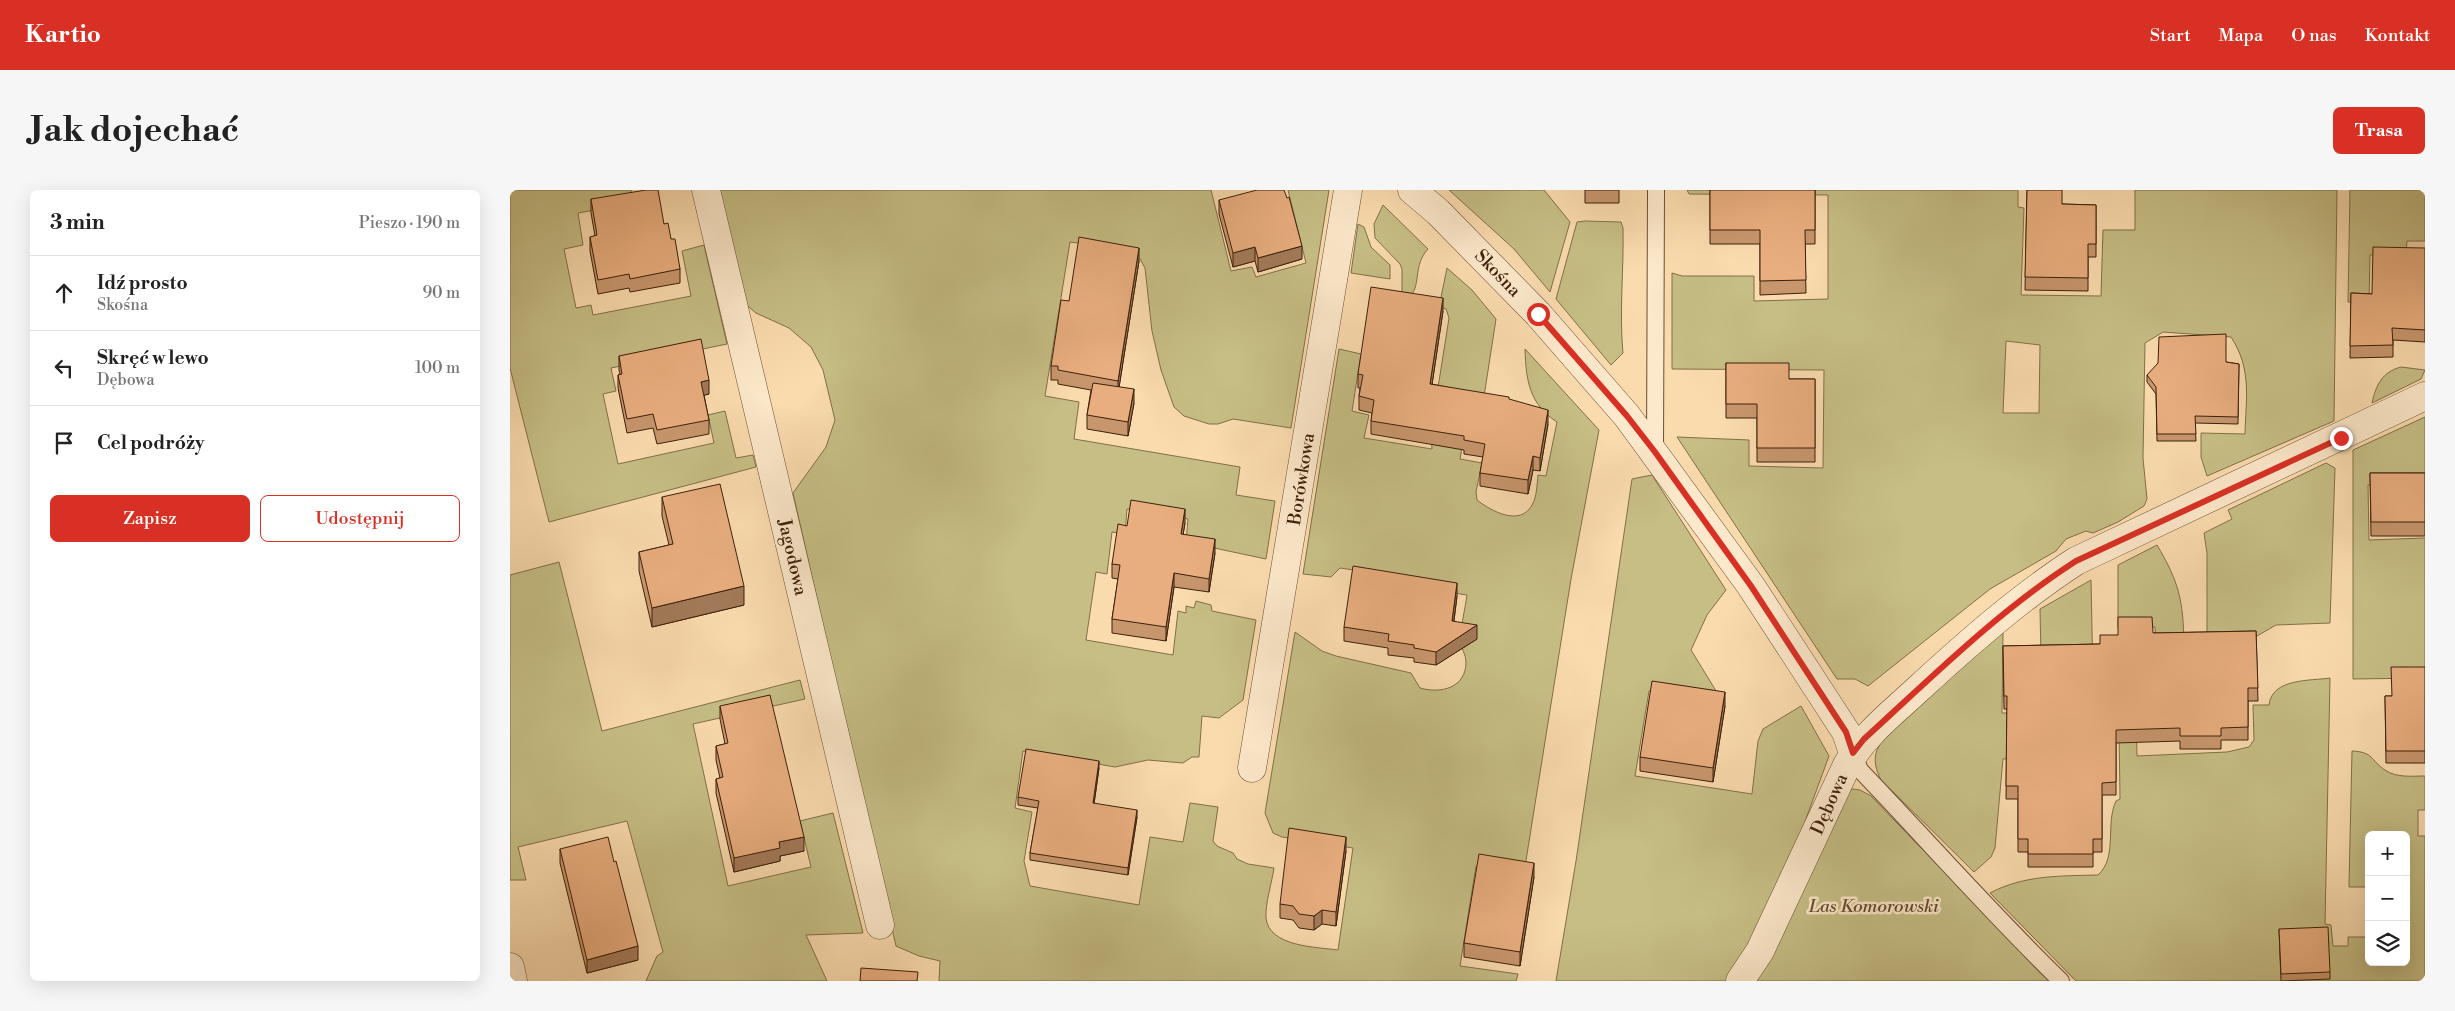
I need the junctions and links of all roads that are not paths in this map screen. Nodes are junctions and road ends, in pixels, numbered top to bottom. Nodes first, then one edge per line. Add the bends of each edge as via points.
1 (706, 190) edge
2 (1348, 190) edge
3 (1412, 190) edge
4 (1656, 190) edge
5 (2425, 396) edge
6 (1655, 452) junction
7 (1853, 753) junction
8 (1252, 768) dead end
9 (880, 925) dead end
10 (510, 967) edge
11 (513, 981) edge
12 (1740, 981) edge
13 (2060, 981) edge

1 - 9 street, Jagodowa
2 - 8 street, Borówkowa
3 - 6 street, Skośna via 1438,212 1538,314
4 - 6 lane
5 - 7 street, Dębowa via 2076,561 2018,602 1947,663 1864,739
6 - 7 street, Skośna via 1756,594 1846,732
7 - 12 street, Dębowa via 1760,951
7 - 13 lane via 1860,770 2000,922
10 - 11 street

